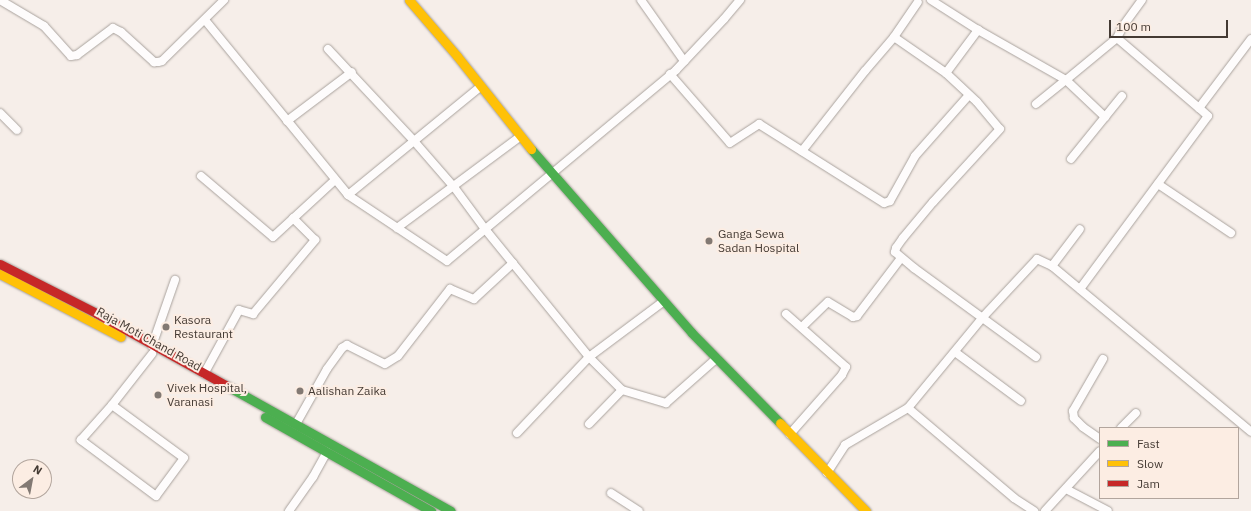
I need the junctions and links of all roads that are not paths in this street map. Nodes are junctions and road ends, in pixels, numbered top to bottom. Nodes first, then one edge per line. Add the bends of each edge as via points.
1 (0, 0) edge
2 (224, 0) edge
3 (409, 0) edge
4 (641, 0) edge
5 (740, 0) edge
6 (919, 0) edge
7 (931, 0) edge
8 (1142, 0) edge
9 (205, 20) junction
10 (978, 30) junction
11 (894, 37) junction
12 (1117, 38) junction
13 (1251, 39) edge
14 (328, 49) dead end
15 (684, 61) junction
16 (352, 72) junction
17 (946, 73) junction
18 (670, 74) junction
19 (1066, 80) junction
20 (481, 86) junction
21 (969, 95) junction
22 (1122, 96) dead end
23 (1036, 104) dead end
24 (1200, 108) junction
25 (0, 113) edge
26 (1105, 117) junction
27 (287, 121) junction
28 (17, 130) dead end
29 (521, 136) junction
30 (414, 141) junction
31 (802, 151) junction
32 (1071, 159) dead end
33 (551, 173) junction
34 (201, 176) dead end
35 (335, 180) junction
36 (1158, 184) junction
37 (454, 187) junction
38 (348, 195) junction
39 (294, 218) junction
40 (397, 228) junction
41 (485, 229) junction
42 (1080, 229) dead end
43 (1231, 233) dead end
44 (901, 258) junction
45 (513, 263) junction
46 (0, 264) edge
47 (1052, 266) junction
48 (0, 274) edge
49 (175, 280) dead end
50 (1080, 289) junction
51 (664, 301) junction
52 (786, 314) dead end
53 (983, 317) junction
54 (802, 328) junction
55 (152, 350) junction
56 (955, 352) junction
57 (590, 357) junction
58 (1036, 357) dead end
59 (717, 358) junction
60 (1103, 358) dead end
61 (204, 374) junction
62 (622, 390) junction
63 (1021, 401) dead end
64 (112, 406) junction
65 (908, 408) junction
66 (1136, 413) dead end
67 (296, 424) junction
68 (589, 424) dead end
69 (1123, 427) edge
70 (1251, 432) edge
71 (516, 433) dead end
72 (790, 434) junction
73 (1099, 438) edge
74 (327, 452) junction
75 (1099, 452) edge
76 (827, 473) junction
77 (1066, 489) junction
78 (611, 493) dead end
79 (425, 510) edge
80 (289, 511) edge
81 (451, 511) edge
82 (638, 511) edge
83 (866, 511) edge
84 (1034, 511) edge
85 (1045, 511) edge
86 (1108, 511) edge

1 - 9 street via 44,26 74,57 113,28 121,32 154,62 162,61
2 - 9 street
3 - 20 main road
4 - 15 street
5 - 15 street
6 - 11 street
7 - 10 street
8 - 12 street
9 - 27 street
10 - 17 street
10 - 19 street
11 - 17 street
11 - 31 street
12 - 19 street
12 - 24 street
13 - 24 street
14 - 16 street
15 - 18 street
16 - 27 street
16 - 30 street
17 - 21 street
18 - 31 street via 730,143 759,124
18 - 33 street
19 - 23 street
19 - 26 street
20 - 29 main road
20 - 30 street
21 - 31 street via 914,156 887,203
21 - 44 street via 1000,128 903,238 895,251
22 - 26 street
24 - 36 street via 1208,116
25 - 28 street
26 - 32 street
27 - 35 street
29 - 33 main road
29 - 37 street
30 - 37 street
30 - 38 street
33 - 41 street
33 - 51 main road
34 - 39 street via 273,237
35 - 38 street
35 - 39 street
36 - 43 street
36 - 50 street
37 - 40 street
37 - 41 street
38 - 40 street
39 - 61 street via 315,240 253,314 239,310
40 - 41 street via 447,261
41 - 45 street
42 - 47 street
44 - 53 street
44 - 54 street via 857,316 852,317 828,302
45 - 57 street
45 - 67 street via 474,299 450,289 398,356 385,364 347,345 342,348
46 - 55 main road via 96,313
47 - 50 street
47 - 53 street via 1037,259
48 - 55 main road, Raja Moti Chand Road
49 - 55 street
50 - 70 street
51 - 57 street
51 - 59 main road
52 - 54 street
53 - 56 street
53 - 58 street
54 - 72 street via 846,367 842,375
55 - 61 main road
55 - 64 street
55 - 74 main road, Raja Moti Chand Road
56 - 63 street
56 - 65 street
57 - 62 street
57 - 71 street
59 - 62 street via 666,403
59 - 72 main road
60 - 73 street via 1073,411 1074,418
61 - 67 main road
62 - 68 street
64 - 64 street via 184,458 156,496 81,440
65 - 76 street via 845,445
65 - 84 street via 1014,498
66 - 69 street
67 - 81 main road
72 - 76 main road
74 - 79 main road, Raja Moti Chand Road
74 - 80 street
75 - 77 street
76 - 83 main road
77 - 85 street
77 - 86 street
78 - 82 street

